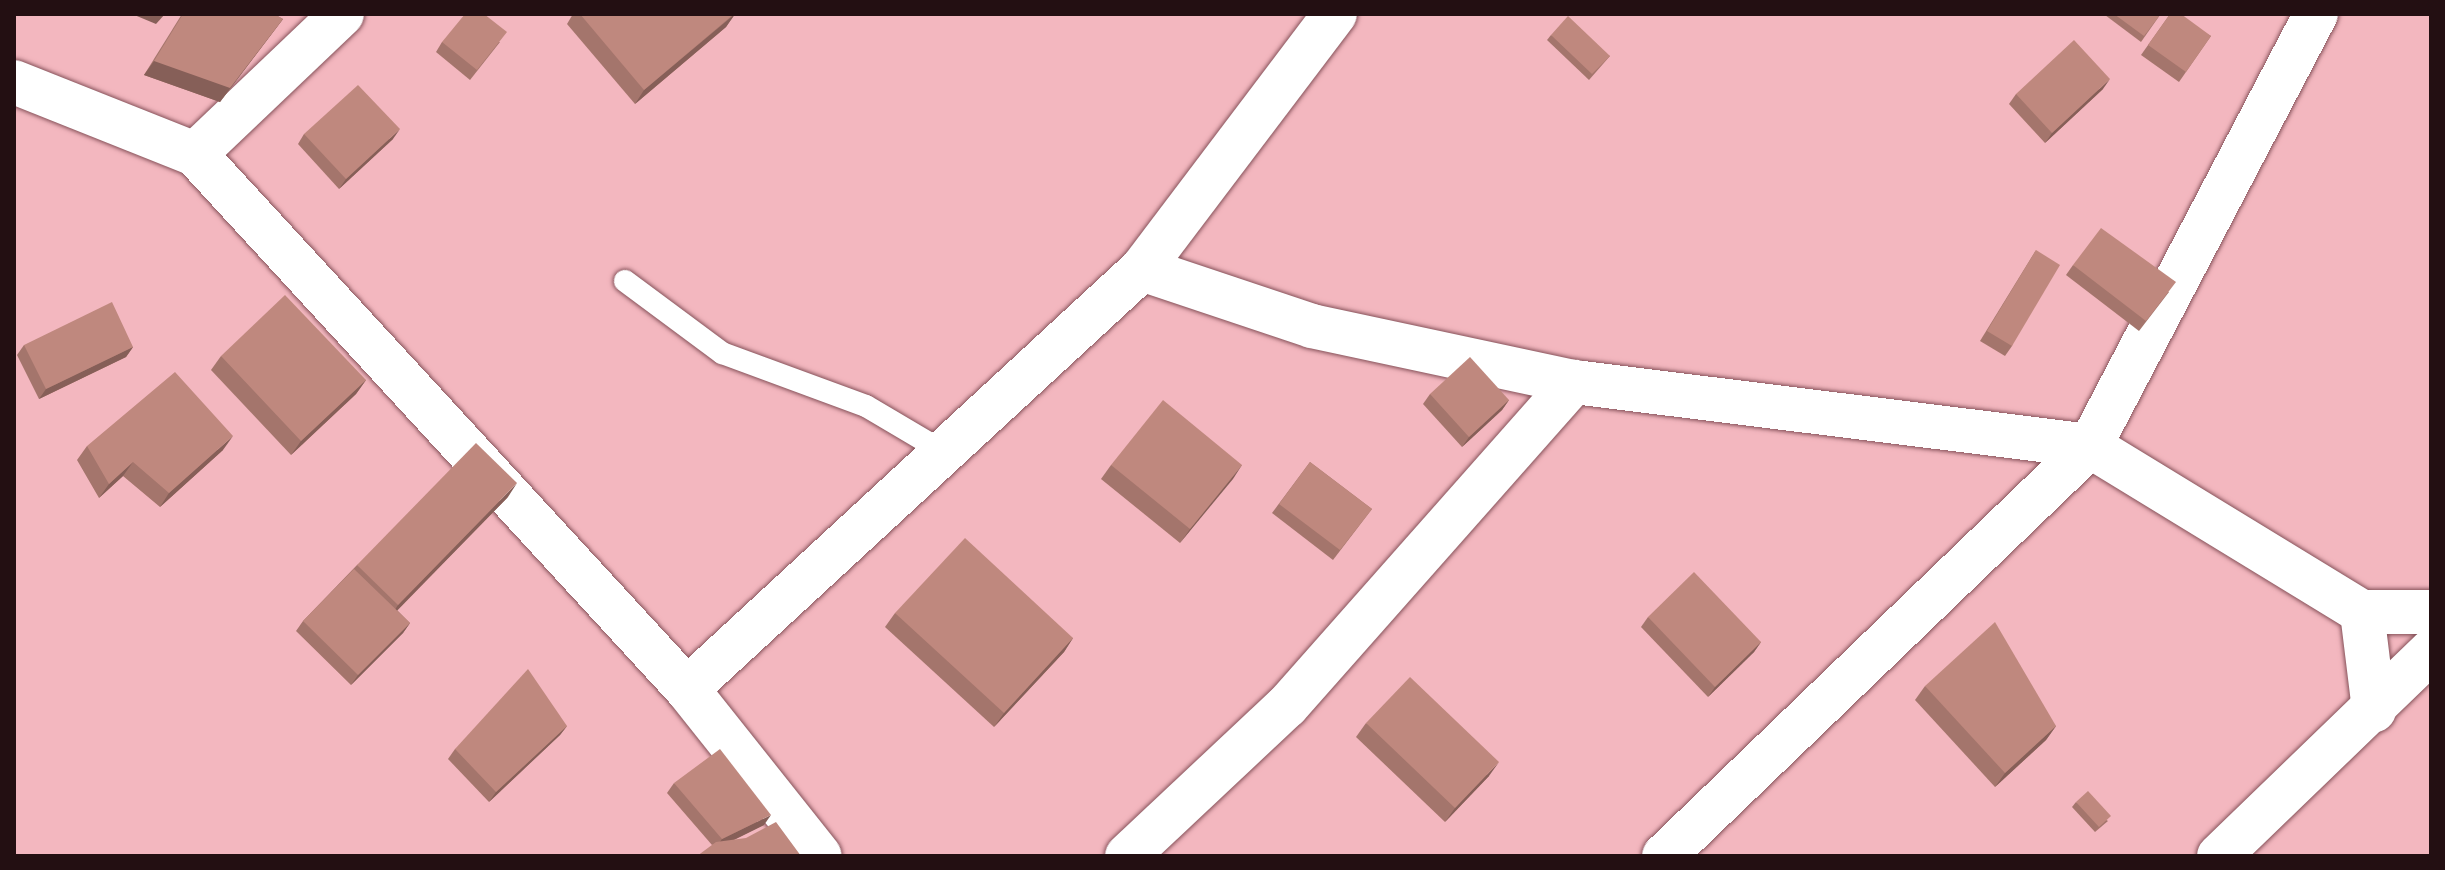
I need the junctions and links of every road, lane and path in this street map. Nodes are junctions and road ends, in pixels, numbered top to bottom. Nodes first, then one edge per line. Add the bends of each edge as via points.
1 (342, 14) edge
2 (1335, 14) edge
3 (2316, 14) edge
4 (14, 82) edge
5 (195, 154) junction
6 (1142, 269) junction
7 (625, 281) dead end
8 (1574, 382) junction
9 (2090, 446) junction
10 (942, 451) junction
11 (2362, 612) junction
12 (2431, 612) edge
13 (2431, 651) edge
14 (687, 689) junction
15 (2374, 710) junction
16 (820, 856) edge
17 (1127, 856) edge
18 (1664, 856) edge
19 (2219, 856) edge

1 - 5 street
2 - 6 street
3 - 9 street
4 - 5 street
5 - 14 street
6 - 8 street via 1312,326
6 - 10 street
7 - 10 lane via 722,353 866,406
8 - 9 street
8 - 17 street via 1287,706
9 - 11 street
9 - 18 street
10 - 14 street
11 - 12 street
11 - 15 street
13 - 15 street
14 - 16 street
15 - 19 street

